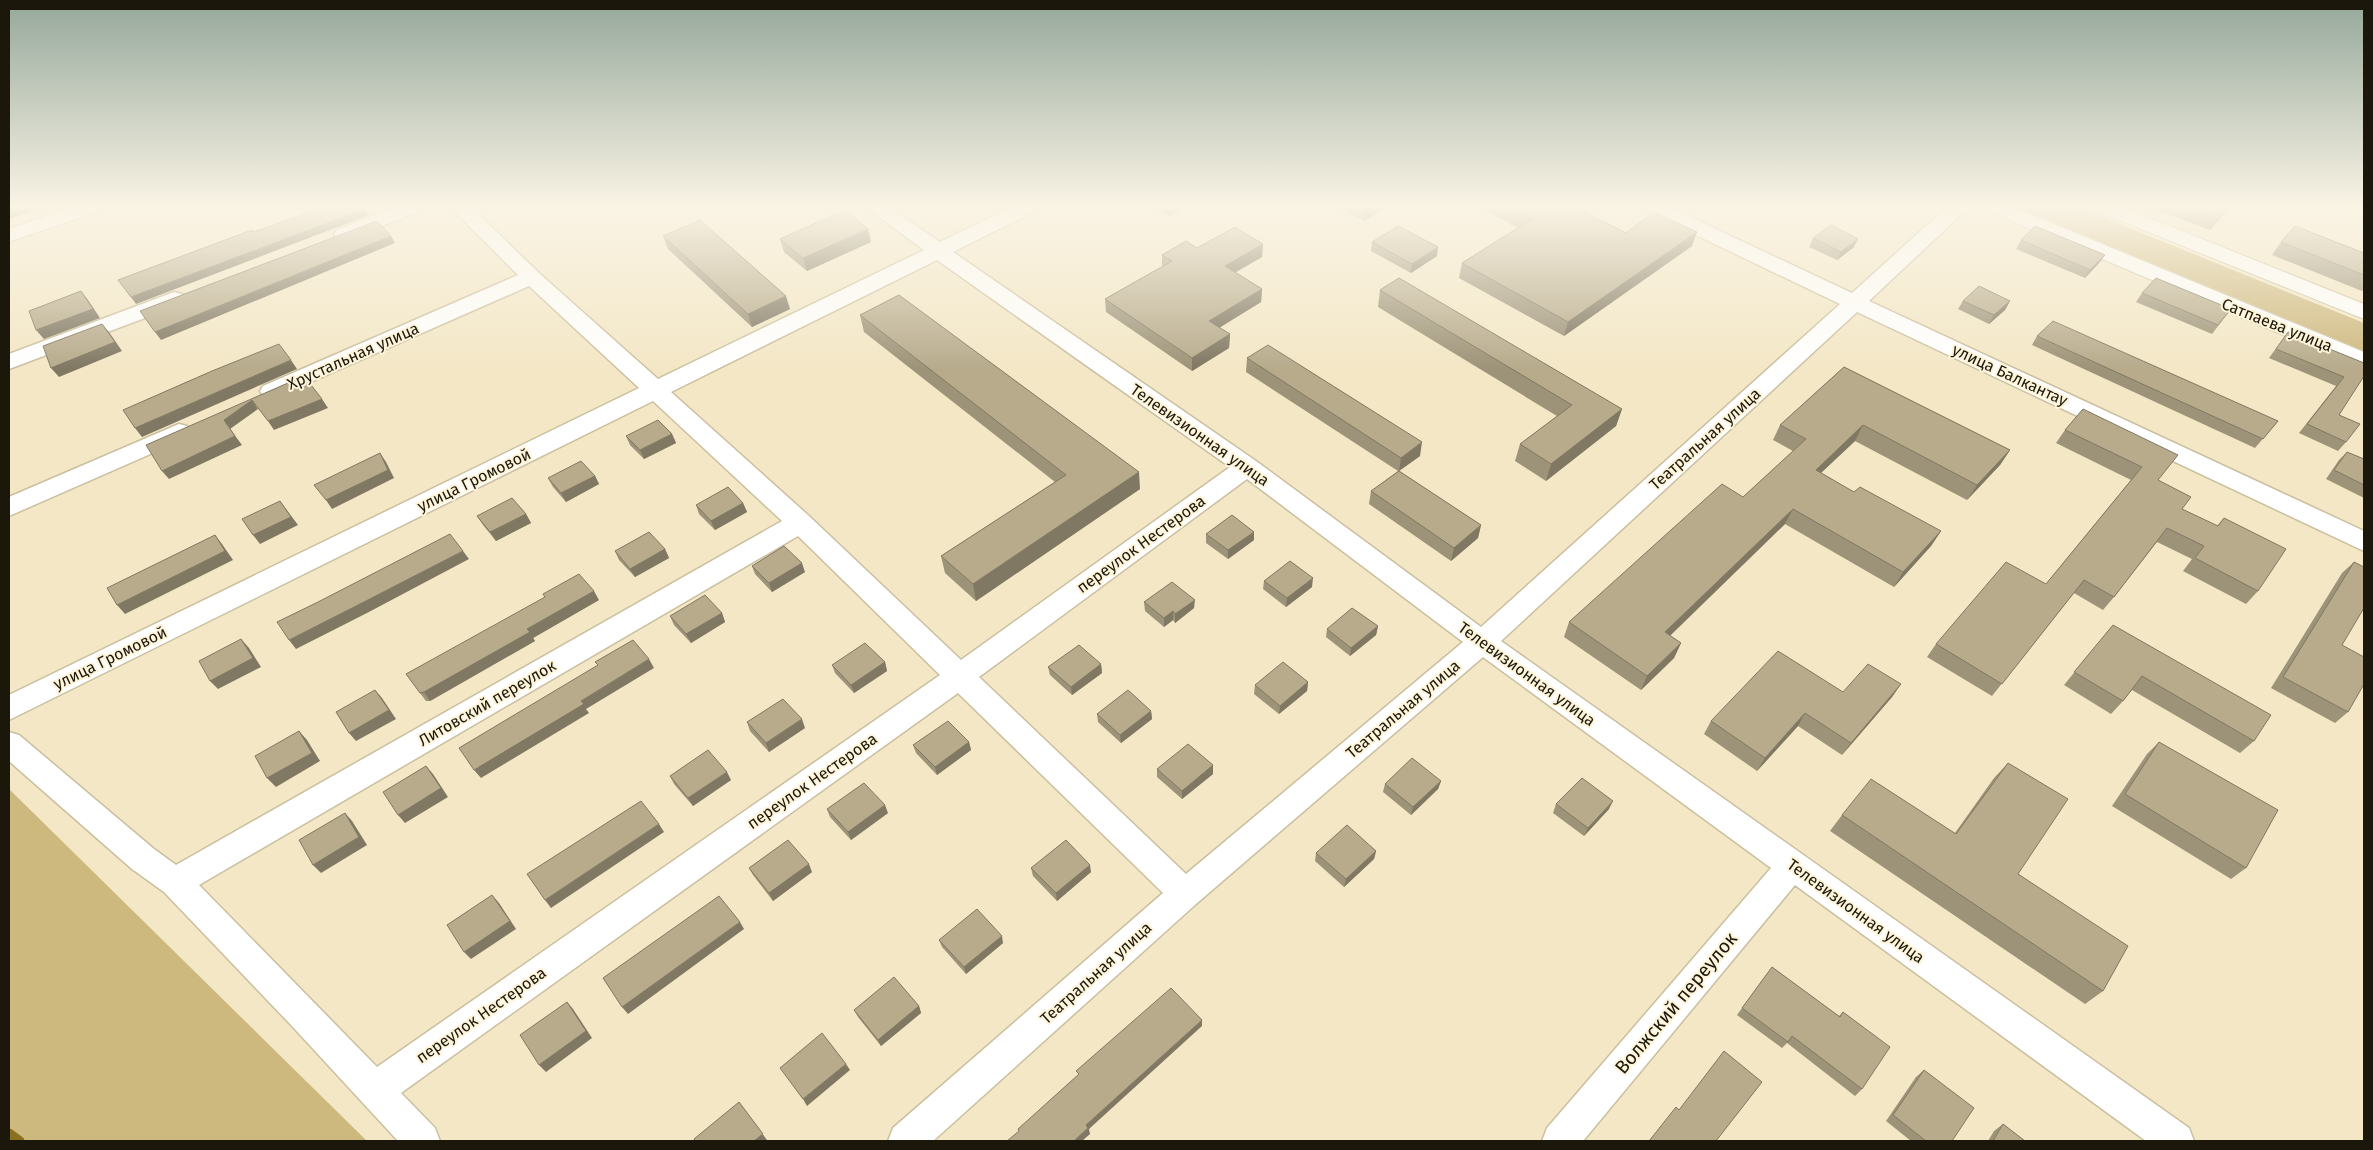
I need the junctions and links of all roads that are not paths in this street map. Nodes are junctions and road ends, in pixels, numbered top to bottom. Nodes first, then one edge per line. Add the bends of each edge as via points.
1 (516, 262) edge
2 (918, 262) edge
3 (954, 262) edge
4 (1769, 262) edge
5 (1900, 262) edge
6 (2127, 262) edge
7 (2239, 262) edge
8 (532, 277) junction
9 (192, 292) edge
10 (1856, 302) junction
11 (2364, 312) edge
12 (2364, 360) edge
13 (9, 362) edge
14 (656, 392) junction
15 (252, 400) edge
16 (198, 424) edge
17 (1247, 467) junction
18 (9, 507) edge
19 (800, 523) junction
20 (2364, 542) edge
21 (1482, 642) junction
22 (960, 676) junction
23 (9, 708) edge
24 (9, 744) edge
25 (1792, 865) junction
26 (175, 882) junction
27 (1185, 894) junction
28 (374, 1091) junction
29 (2156, 1135) edge
30 (422, 1141) edge
31 (906, 1141) edge
32 (1560, 1141) edge

1 - 8 street
2 - 14 street, улица Громовой
3 - 17 street, Телевизионная улица
4 - 10 street, улица Балкантау
5 - 10 street, Театральная улица
6 - 12 main road, Сатпаева улица
7 - 11 main road
8 - 14 street
8 - 15 street, Хрустальная улица
9 - 13 street
10 - 20 street, улица Балкантау
10 - 21 street, Театральная улица
14 - 19 street
14 - 23 street, улица Громовой
16 - 18 street
17 - 21 street, Телевизионная улица
17 - 22 street, переулок Нестерова
19 - 22 street
19 - 26 street, Литовский переулок
21 - 25 street, Телевизионная улица
21 - 27 street, Театральная улица
22 - 27 street
22 - 28 street, переулок Нестерова
24 - 26 street via 143,859
25 - 29 street, Телевизионная улица
25 - 32 street, Волжский переулок
26 - 28 street
27 - 31 street, Театральная улица
28 - 30 street

